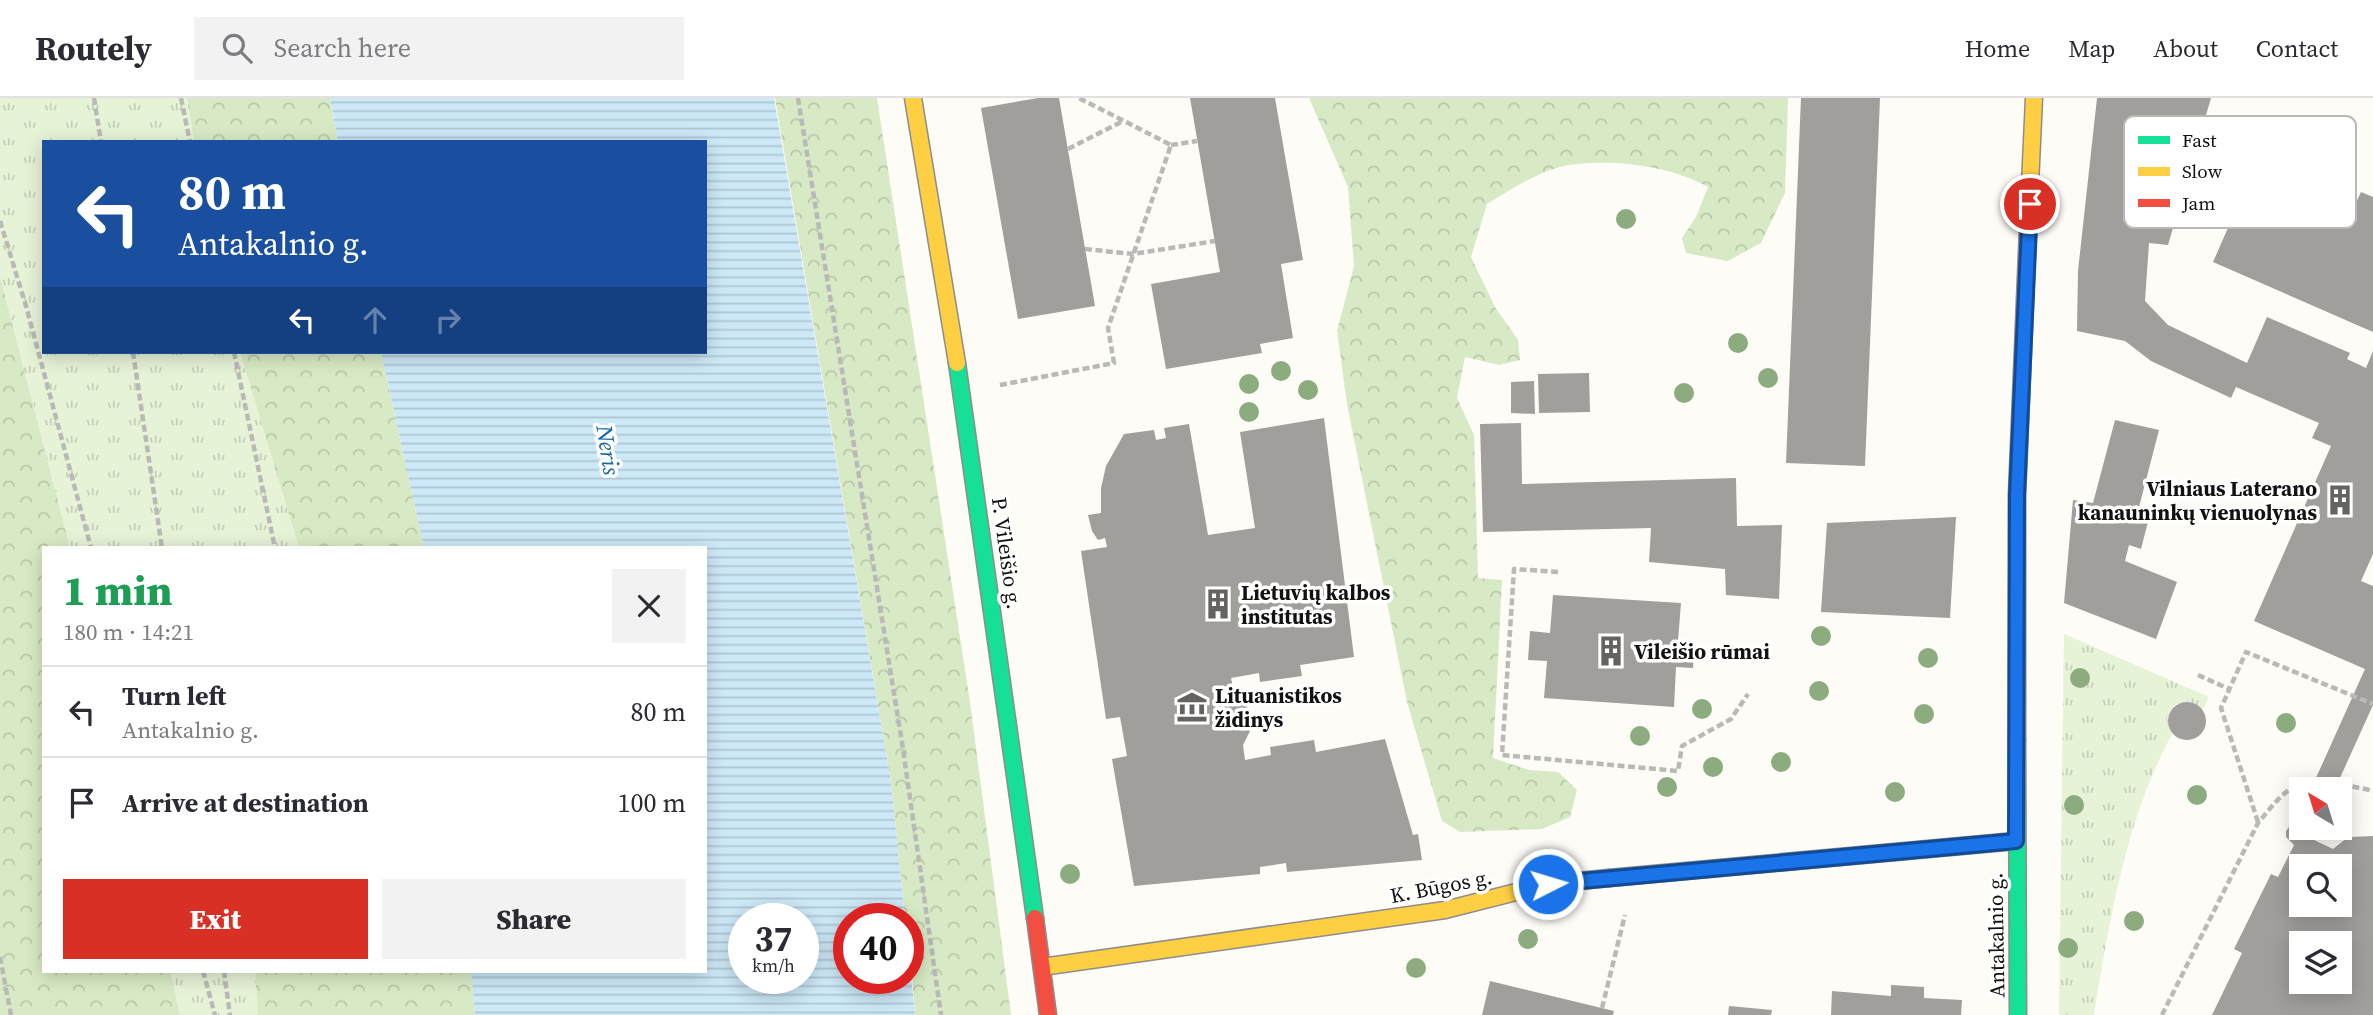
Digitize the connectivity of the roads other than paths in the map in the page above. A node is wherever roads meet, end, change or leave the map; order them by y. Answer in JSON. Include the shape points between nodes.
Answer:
{"nodes":[{"id":1,"x":913,"y":98,"type":"edge"},
{"id":2,"x":2034,"y":98,"type":"edge"},
{"id":3,"x":2016,"y":841,"type":"junction"},
{"id":4,"x":1042,"y":967,"type":"junction"},
{"id":5,"x":1048,"y":1015,"type":"edge"},
{"id":6,"x":2018,"y":1015,"type":"edge"}],
"edges":[{"from":1,"to":4,"type":"street","name":"P. Vileišio g.","via":[[962,392]]},
{"from":2,"to":3,"type":"street","name":"Antakalnio g.","via":[[2017,495]]},
{"from":3,"to":4,"type":"street","name":"K. Būgos g.","via":[[1548,884],[1445,910]]},
{"from":3,"to":6,"type":"street","name":"Antakalnio g."},
{"from":4,"to":5,"type":"street","name":"P. Vileišio g."}]}
